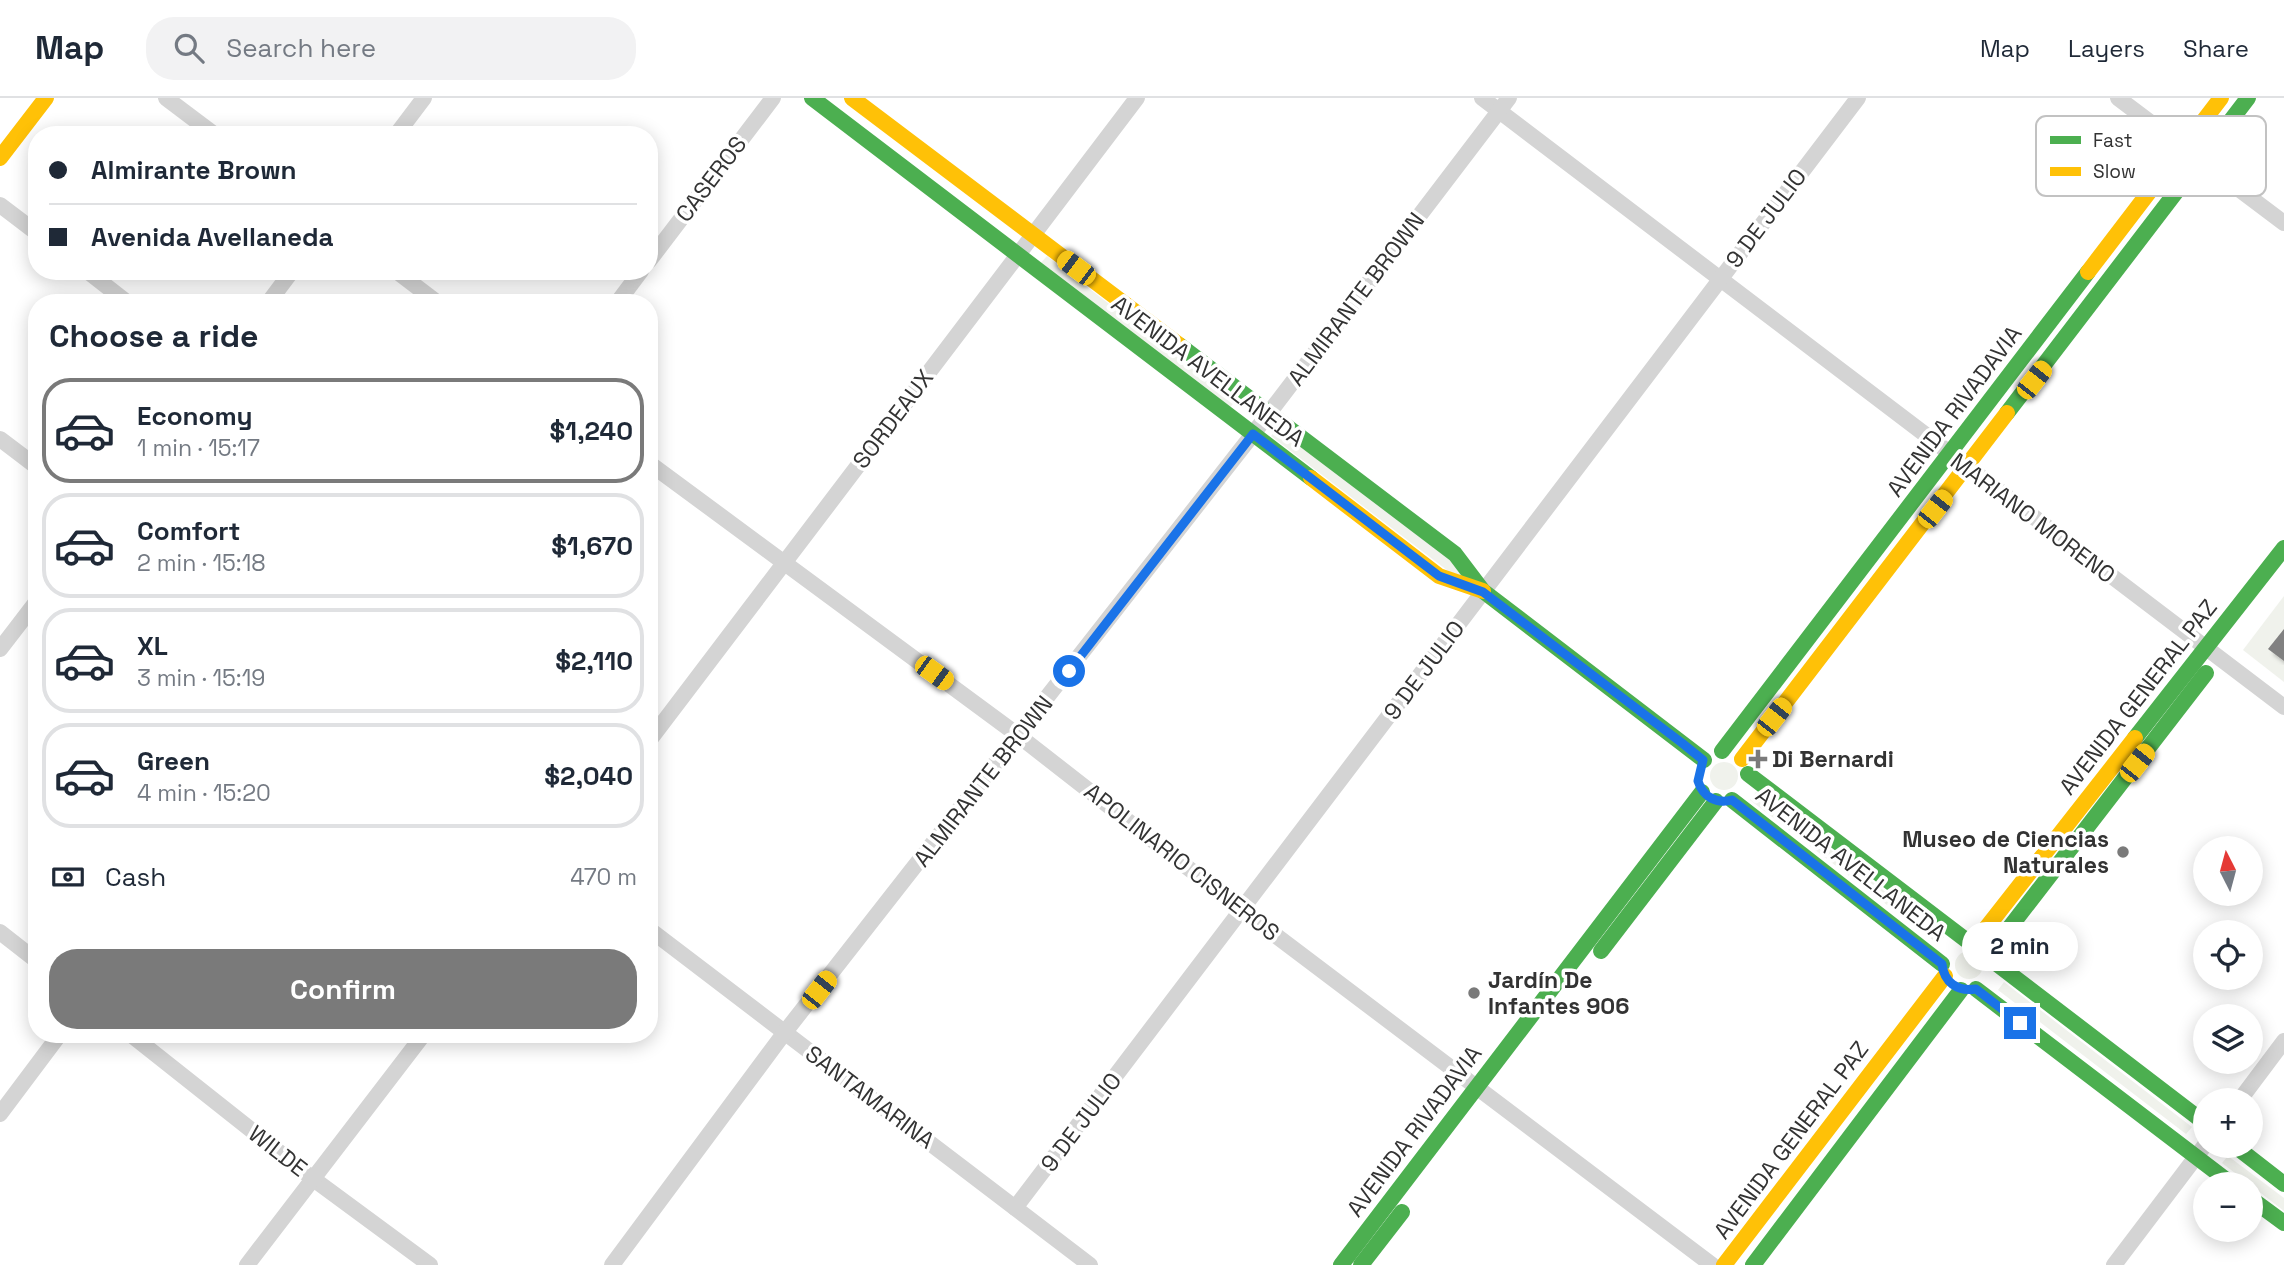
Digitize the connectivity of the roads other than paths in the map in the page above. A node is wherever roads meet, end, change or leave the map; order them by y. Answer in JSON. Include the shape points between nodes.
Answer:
{"nodes":[{"id":1,"x":46,"y":98,"type":"edge"},
{"id":2,"x":166,"y":98,"type":"edge"},
{"id":3,"x":424,"y":98,"type":"edge"},
{"id":4,"x":773,"y":98,"type":"edge"},
{"id":5,"x":812,"y":98,"type":"edge"},
{"id":6,"x":852,"y":98,"type":"edge"},
{"id":7,"x":1137,"y":98,"type":"edge"},
{"id":8,"x":1482,"y":98,"type":"edge"},
{"id":9,"x":1858,"y":98,"type":"edge"},
{"id":10,"x":2118,"y":98,"type":"edge"},
{"id":11,"x":2221,"y":98,"type":"edge"},
{"id":12,"x":2248,"y":98,"type":"edge"},
{"id":13,"x":1504,"y":104,"type":"edge"},
{"id":14,"x":2142,"y":116,"type":"edge"},
{"id":15,"x":2208,"y":116,"type":"edge"},
{"id":16,"x":2234,"y":116,"type":"edge"},
{"id":17,"x":203,"y":126,"type":"edge"},
{"id":18,"x":404,"y":126,"type":"edge"},
{"id":19,"x":0,"y":158,"type":"edge"},
{"id":20,"x":2147,"y":196,"type":"edge"},
{"id":21,"x":2174,"y":196,"type":"edge"},
{"id":22,"x":2248,"y":196,"type":"edge"},
{"id":23,"x":0,"y":205,"type":"edge"},
{"id":24,"x":2284,"y":223,"type":"edge"},
{"id":25,"x":28,"y":226,"type":"edge"},
{"id":26,"x":1033,"y":235,"type":"junction"},
{"id":27,"x":658,"y":249,"type":"edge"},
{"id":28,"x":1018,"y":255,"type":"junction"},
{"id":29,"x":1720,"y":279,"type":"junction"},
{"id":30,"x":99,"y":280,"type":"edge"},
{"id":31,"x":408,"y":280,"type":"edge"},
{"id":32,"x":116,"y":294,"type":"edge"},
{"id":33,"x":426,"y":294,"type":"edge"},
{"id":34,"x":1269,"y":413,"type":"junction"},
{"id":35,"x":1253,"y":434,"type":"junction"},
{"id":36,"x":0,"y":439,"type":"edge"},
{"id":37,"x":1949,"y":454,"type":"junction"},
{"id":38,"x":28,"y":460,"type":"edge"},
{"id":39,"x":1967,"y":467,"type":"junction"},
{"id":40,"x":658,"y":470,"type":"edge"},
{"id":41,"x":2284,"y":548,"type":"edge"},
{"id":42,"x":783,"y":564,"type":"junction"},
{"id":43,"x":2284,"y":572,"type":"edge"},
{"id":44,"x":1483,"y":592,"type":"junction"},
{"id":45,"x":28,"y":613,"type":"edge"},
{"id":46,"x":0,"y":649,"type":"edge"},
{"id":47,"x":2211,"y":653,"type":"junction"},
{"id":48,"x":2284,"y":708,"type":"edge"},
{"id":49,"x":658,"y":729,"type":"edge"},
{"id":50,"x":1019,"y":736,"type":"junction"},
{"id":51,"x":1722,"y":751,"type":"junction"},
{"id":52,"x":1703,"y":760,"type":"junction"},
{"id":53,"x":1745,"y":766,"type":"junction"},
{"id":54,"x":1717,"y":798,"type":"junction"},
{"id":55,"x":1242,"y":910,"type":"junction"},
{"id":56,"x":0,"y":932,"type":"edge"},
{"id":57,"x":658,"y":936,"type":"edge"},
{"id":58,"x":1971,"y":940,"type":"junction"},
{"id":59,"x":28,"y":954,"type":"edge"},
{"id":60,"x":1991,"y":957,"type":"junction"},
{"id":61,"x":1943,"y":970,"type":"junction"},
{"id":62,"x":1968,"y":989,"type":"junction"},
{"id":63,"x":785,"y":1032,"type":"junction"},
{"id":64,"x":2284,"y":1041,"type":"edge"},
{"id":65,"x":53,"y":1043,"type":"edge"},
{"id":66,"x":141,"y":1043,"type":"edge"},
{"id":67,"x":417,"y":1043,"type":"edge"},
{"id":68,"x":1885,"y":1055,"type":"junction"},
{"id":69,"x":1901,"y":1069,"type":"junction"},
{"id":70,"x":2249,"y":1088,"type":"edge"},
{"id":71,"x":1482,"y":1093,"type":"junction"},
{"id":72,"x":0,"y":1114,"type":"edge"},
{"id":73,"x":2193,"y":1114,"type":"edge"},
{"id":74,"x":2193,"y":1145,"type":"edge"},
{"id":75,"x":2196,"y":1158,"type":"edge"},
{"id":76,"x":2208,"y":1158,"type":"edge"},
{"id":77,"x":2250,"y":1158,"type":"edge"},
{"id":78,"x":1803,"y":1161,"type":"junction"},
{"id":79,"x":2221,"y":1172,"type":"edge"},
{"id":80,"x":1821,"y":1176,"type":"junction"},
{"id":81,"x":312,"y":1178,"type":"junction"},
{"id":82,"x":2284,"y":1184,"type":"edge"},
{"id":83,"x":2263,"y":1208,"type":"edge"},
{"id":84,"x":1016,"y":1209,"type":"junction"},
{"id":85,"x":2284,"y":1223,"type":"edge"},
{"id":86,"x":247,"y":1265,"type":"edge"},
{"id":87,"x":430,"y":1265,"type":"edge"},
{"id":88,"x":612,"y":1265,"type":"edge"},
{"id":89,"x":1090,"y":1265,"type":"edge"},
{"id":90,"x":1341,"y":1265,"type":"edge"},
{"id":91,"x":1361,"y":1265,"type":"edge"},
{"id":92,"x":1712,"y":1265,"type":"edge"},
{"id":93,"x":1724,"y":1265,"type":"edge"},
{"id":94,"x":1753,"y":1265,"type":"edge"},
{"id":95,"x":2114,"y":1265,"type":"edge"}],
"edges":[{"from":1,"to":19,"type":"main road"},
{"from":2,"to":17,"type":"street"},
{"from":3,"to":18,"type":"street"},
{"from":4,"to":27,"type":"street","name":"CASEROS"},
{"from":5,"to":28,"type":"main road","name":"AVENIDA AVELLANEDA"},
{"from":6,"to":26,"type":"main road","name":"AVENIDA AVELLANEDA"},
{"from":7,"to":26,"type":"street","name":"SORDEAUX"},
{"from":8,"to":13,"type":"street","name":"MARIANO MORENO"},
{"from":9,"to":29,"type":"street","name":"9 DE JULIO"},
{"from":10,"to":14,"type":"street"},
{"from":11,"to":15,"type":"main road","name":"AVENIDA RIVADAVIA"},
{"from":12,"to":16,"type":"main road","name":"AVENIDA RIVADAVIA"},
{"from":13,"to":29,"type":"street","name":"MARIANO MORENO"},
{"from":13,"to":34,"type":"street","name":"ALMIRANTE BROWN"},
{"from":20,"to":37,"type":"main road","name":"AVENIDA RIVADAVIA"},
{"from":21,"to":39,"type":"main road","name":"AVENIDA RIVADAVIA"},
{"from":22,"to":24,"type":"street"},
{"from":23,"to":25,"type":"street"},
{"from":26,"to":28,"type":"street","name":"SORDEAUX"},
{"from":26,"to":34,"type":"main road","name":"AVENIDA AVELLANEDA"},
{"from":28,"to":35,"type":"main road","name":"AVENIDA AVELLANEDA"},
{"from":28,"to":42,"type":"street","name":"SORDEAUX"},
{"from":29,"to":37,"type":"street","name":"MARIANO MORENO"},
{"from":29,"to":44,"type":"street","name":"9 DE JULIO"},
{"from":30,"to":32,"type":"street"},
{"from":31,"to":33,"type":"street"},
{"from":34,"to":35,"type":"street","name":"ALMIRANTE BROWN"},
{"from":34,"to":44,"type":"main road","name":"AVENIDA AVELLANEDA","via":[[1455,554]]},
{"from":35,"to":44,"type":"main road","name":"AVENIDA AVELLANEDA","via":[[1439,576]]},
{"from":35,"to":50,"type":"street","name":"ALMIRANTE BROWN"},
{"from":36,"to":38,"type":"street"},
{"from":37,"to":39,"type":"street","name":"MARIANO MORENO"},
{"from":37,"to":51,"type":"main road","name":"AVENIDA RIVADAVIA"},
{"from":39,"to":47,"type":"street","name":"MARIANO MORENO"},
{"from":39,"to":53,"type":"main road","name":"AVENIDA RIVADAVIA"},
{"from":40,"to":42,"type":"street","name":"APOLINARIO CISNEROS"},
{"from":41,"to":47,"type":"main road","name":"AVENIDA GENERAL PAZ"},
{"from":42,"to":49,"type":"street","name":"SORDEAUX"},
{"from":42,"to":50,"type":"street","name":"APOLINARIO CISNEROS"},
{"from":43,"to":47,"type":"main road","name":"AVENIDA GENERAL PAZ"},
{"from":44,"to":52,"type":"main road","name":"AVENIDA AVELLANEDA"},
{"from":44,"to":55,"type":"street","name":"9 DE JULIO"},
{"from":45,"to":46,"type":"street"},
{"from":47,"to":48,"type":"street","name":"MARIANO MORENO"},
{"from":47,"to":58,"type":"main road","name":"AVENIDA GENERAL PAZ"},
{"from":47,"to":60,"type":"main road","name":"AVENIDA GENERAL PAZ"},
{"from":50,"to":55,"type":"street","name":"APOLINARIO CISNEROS"},
{"from":50,"to":63,"type":"street","name":"ALMIRANTE BROWN"},
{"from":51,"to":52,"type":"main road"},
{"from":51,"to":53,"type":"main road"},
{"from":52,"to":54,"type":"main road","via":[[1698,775]]},
{"from":53,"to":54,"type":"main road","via":[[1743,793]]},
{"from":53,"to":58,"type":"main road","name":"AVENIDA AVELLANEDA"},
{"from":54,"to":61,"type":"main road","name":"AVENIDA AVELLANEDA"},
{"from":54,"to":71,"type":"main road","name":"AVENIDA RIVADAVIA"},
{"from":55,"to":71,"type":"street","name":"APOLINARIO CISNEROS"},
{"from":55,"to":84,"type":"street","name":"9 DE JULIO"},
{"from":56,"to":59,"type":"street"},
{"from":57,"to":63,"type":"street","name":"SANTAMARINA"},
{"from":58,"to":60,"type":"main road"},
{"from":58,"to":61,"type":"main road","via":[[1949,947]]},
{"from":60,"to":62,"type":"main road","via":[[1989,978]]},
{"from":60,"to":73,"type":"main road"},
{"from":61,"to":62,"type":"main road"},
{"from":61,"to":68,"type":"main road","name":"AVENIDA GENERAL PAZ"},
{"from":62,"to":69,"type":"main road","name":"AVENIDA GENERAL PAZ"},
{"from":62,"to":74,"type":"main road"},
{"from":63,"to":84,"type":"street","name":"SANTAMARINA"},
{"from":63,"to":88,"type":"street","name":"ALMIRANTE BROWN"},
{"from":64,"to":70,"type":"street"},
{"from":65,"to":72,"type":"street"},
{"from":66,"to":81,"type":"street","name":"WILDE"},
{"from":67,"to":81,"type":"street"},
{"from":68,"to":69,"type":"main road"},
{"from":68,"to":78,"type":"main road","name":"AVENIDA GENERAL PAZ"},
{"from":69,"to":80,"type":"main road","name":"AVENIDA GENERAL PAZ"},
{"from":71,"to":90,"type":"main road","name":"AVENIDA RIVADAVIA"},
{"from":71,"to":91,"type":"main road","name":"AVENIDA RIVADAVIA"},
{"from":71,"to":92,"type":"street","name":"APOLINARIO CISNEROS"},
{"from":75,"to":95,"type":"street"},
{"from":76,"to":79,"type":"main road"},
{"from":77,"to":82,"type":"main road"},
{"from":78,"to":80,"type":"main road"},
{"from":78,"to":93,"type":"main road","name":"AVENIDA GENERAL PAZ"},
{"from":80,"to":94,"type":"main road","name":"AVENIDA GENERAL PAZ"},
{"from":81,"to":86,"type":"street"},
{"from":81,"to":87,"type":"street","name":"WILDE"},
{"from":83,"to":85,"type":"main road"},
{"from":84,"to":89,"type":"street","name":"SANTAMARINA"}]}
